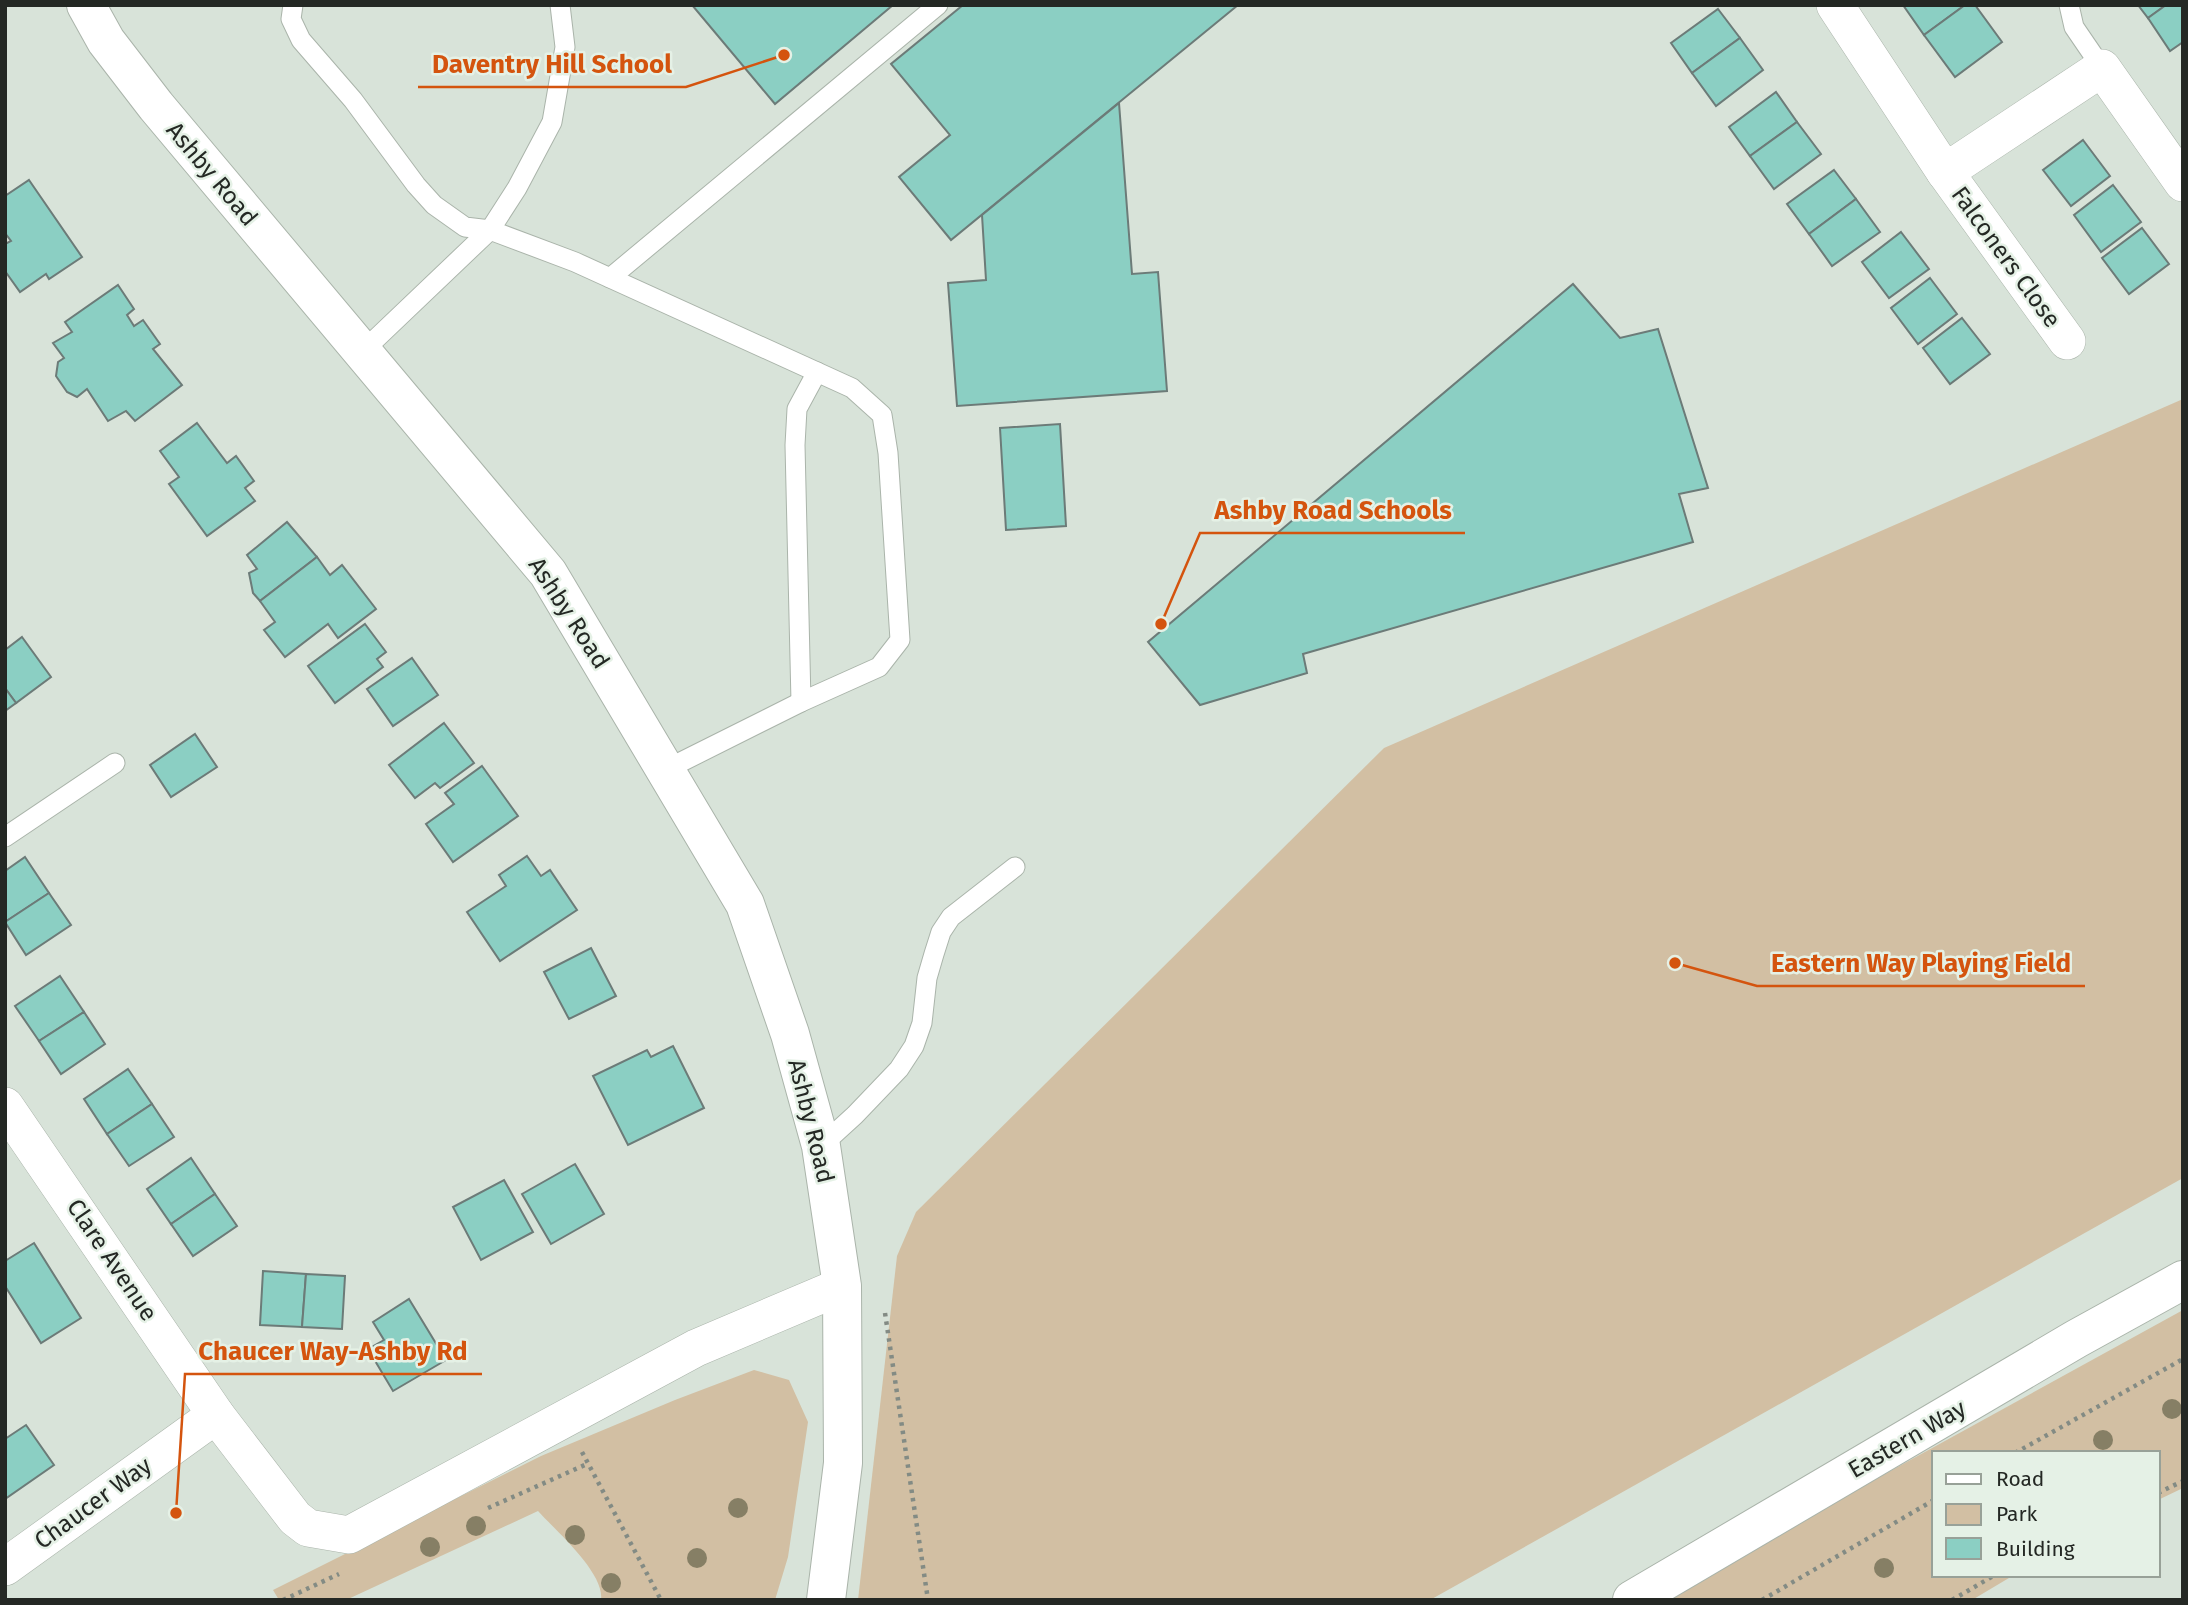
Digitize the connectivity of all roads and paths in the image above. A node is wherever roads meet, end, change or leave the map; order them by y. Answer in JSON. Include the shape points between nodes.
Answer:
{"nodes":[{"id":1,"x":86,"y":5,"type":"edge"},
{"id":2,"x":293,"y":5,"type":"edge"},
{"id":3,"x":560,"y":5,"type":"edge"},
{"id":4,"x":938,"y":5,"type":"edge"},
{"id":5,"x":1835,"y":5,"type":"edge"},
{"id":6,"x":2069,"y":5,"type":"edge"},
{"id":7,"x":2102,"y":68,"type":"junction"},
{"id":8,"x":1945,"y":172,"type":"junction"},
{"id":9,"x":2183,"y":183,"type":"edge"},
{"id":10,"x":489,"y":230,"type":"junction"},
{"id":11,"x":610,"y":278,"type":"junction"},
{"id":12,"x":2067,"y":341,"type":"dead end"},
{"id":13,"x":362,"y":352,"type":"junction"},
{"id":14,"x":817,"y":372,"type":"junction"},
{"id":15,"x":801,"y":702,"type":"junction"},
{"id":16,"x":115,"y":763,"type":"dead end"},
{"id":17,"x":666,"y":770,"type":"junction"},
{"id":18,"x":5,"y":837,"type":"edge"},
{"id":19,"x":1015,"y":867,"type":"dead end"},
{"id":20,"x":5,"y":1106,"type":"edge"},
{"id":21,"x":821,"y":1146,"type":"junction"},
{"id":22,"x":2183,"y":1280,"type":"edge"},
{"id":23,"x":842,"y":1286,"type":"junction"},
{"id":24,"x":884,"y":1303,"type":"dead end"},
{"id":25,"x":2183,"y":1359,"type":"edge"},
{"id":26,"x":216,"y":1415,"type":"junction"},
{"id":27,"x":568,"y":1416,"type":"junction"},
{"id":28,"x":2019,"y":1451,"type":"edge"},
{"id":29,"x":2183,"y":1480,"type":"edge"},
{"id":30,"x":2160,"y":1492,"type":"edge"},
{"id":31,"x":1932,"y":1501,"type":"edge"},
{"id":32,"x":5,"y":1567,"type":"edge"},
{"id":33,"x":1992,"y":1577,"type":"edge"},
{"id":34,"x":661,"y":1600,"type":"edge"},
{"id":35,"x":825,"y":1600,"type":"edge"},
{"id":36,"x":928,"y":1600,"type":"edge"},
{"id":37,"x":1632,"y":1600,"type":"edge"},
{"id":38,"x":1762,"y":1600,"type":"edge"},
{"id":39,"x":1952,"y":1600,"type":"edge"}],
"edges":[{"from":1,"to":13,"type":"street","name":"Ashby Road","via":[[106,41],[156,106]]},
{"from":2,"to":10,"type":"lane","via":[[291,19],[301,40],[416,185],[465,227]]},
{"from":3,"to":10,"type":"lane","via":[[565,47],[552,122]]},
{"from":4,"to":11,"type":"lane"},
{"from":5,"to":8,"type":"street","name":"Falconers Close"},
{"from":6,"to":7,"type":"lane","via":[[2074,27]]},
{"from":7,"to":8,"type":"street","name":"Falconers Close"},
{"from":7,"to":9,"type":"street"},
{"from":8,"to":12,"type":"street","name":"Falconers Close"},
{"from":10,"to":11,"type":"lane"},
{"from":10,"to":13,"type":"lane"},
{"from":11,"to":14,"type":"lane"},
{"from":13,"to":17,"type":"street","name":"Ashby Road","via":[[548,573]]},
{"from":14,"to":15,"type":"lane","via":[[797,409],[796,421]]},
{"from":14,"to":15,"type":"lane","via":[[852,388],[882,415],[900,640],[879,667]]},
{"from":15,"to":17,"type":"lane"},
{"from":16,"to":18,"type":"lane"},
{"from":17,"to":21,"type":"street","name":"Ashby Road","via":[[746,904],[790,1034]]},
{"from":19,"to":21,"type":"lane","via":[[951,917],[941,932],[927,978],[922,1023],[914,1046],[899,1069]]},
{"from":20,"to":26,"type":"street","name":"Clare Avenue"},
{"from":21,"to":23,"type":"street","name":"Ashby Road"},
{"from":22,"to":37,"type":"street","name":"Eastern Way"},
{"from":23,"to":27,"type":"street","via":[[696,1348]]},
{"from":23,"to":35,"type":"street","name":"Ashby Road","via":[[843,1462]]},
{"from":24,"to":36,"type":"path"},
{"from":25,"to":28,"type":"path"},
{"from":26,"to":27,"type":"street","via":[[295,1518],[308,1528],[349,1535]]},
{"from":26,"to":32,"type":"street","name":"Chaucer Way"},
{"from":27,"to":34,"type":"path","via":[[587,1464]]},
{"from":29,"to":30,"type":"path"},
{"from":31,"to":38,"type":"path"},
{"from":33,"to":39,"type":"path"}]}
